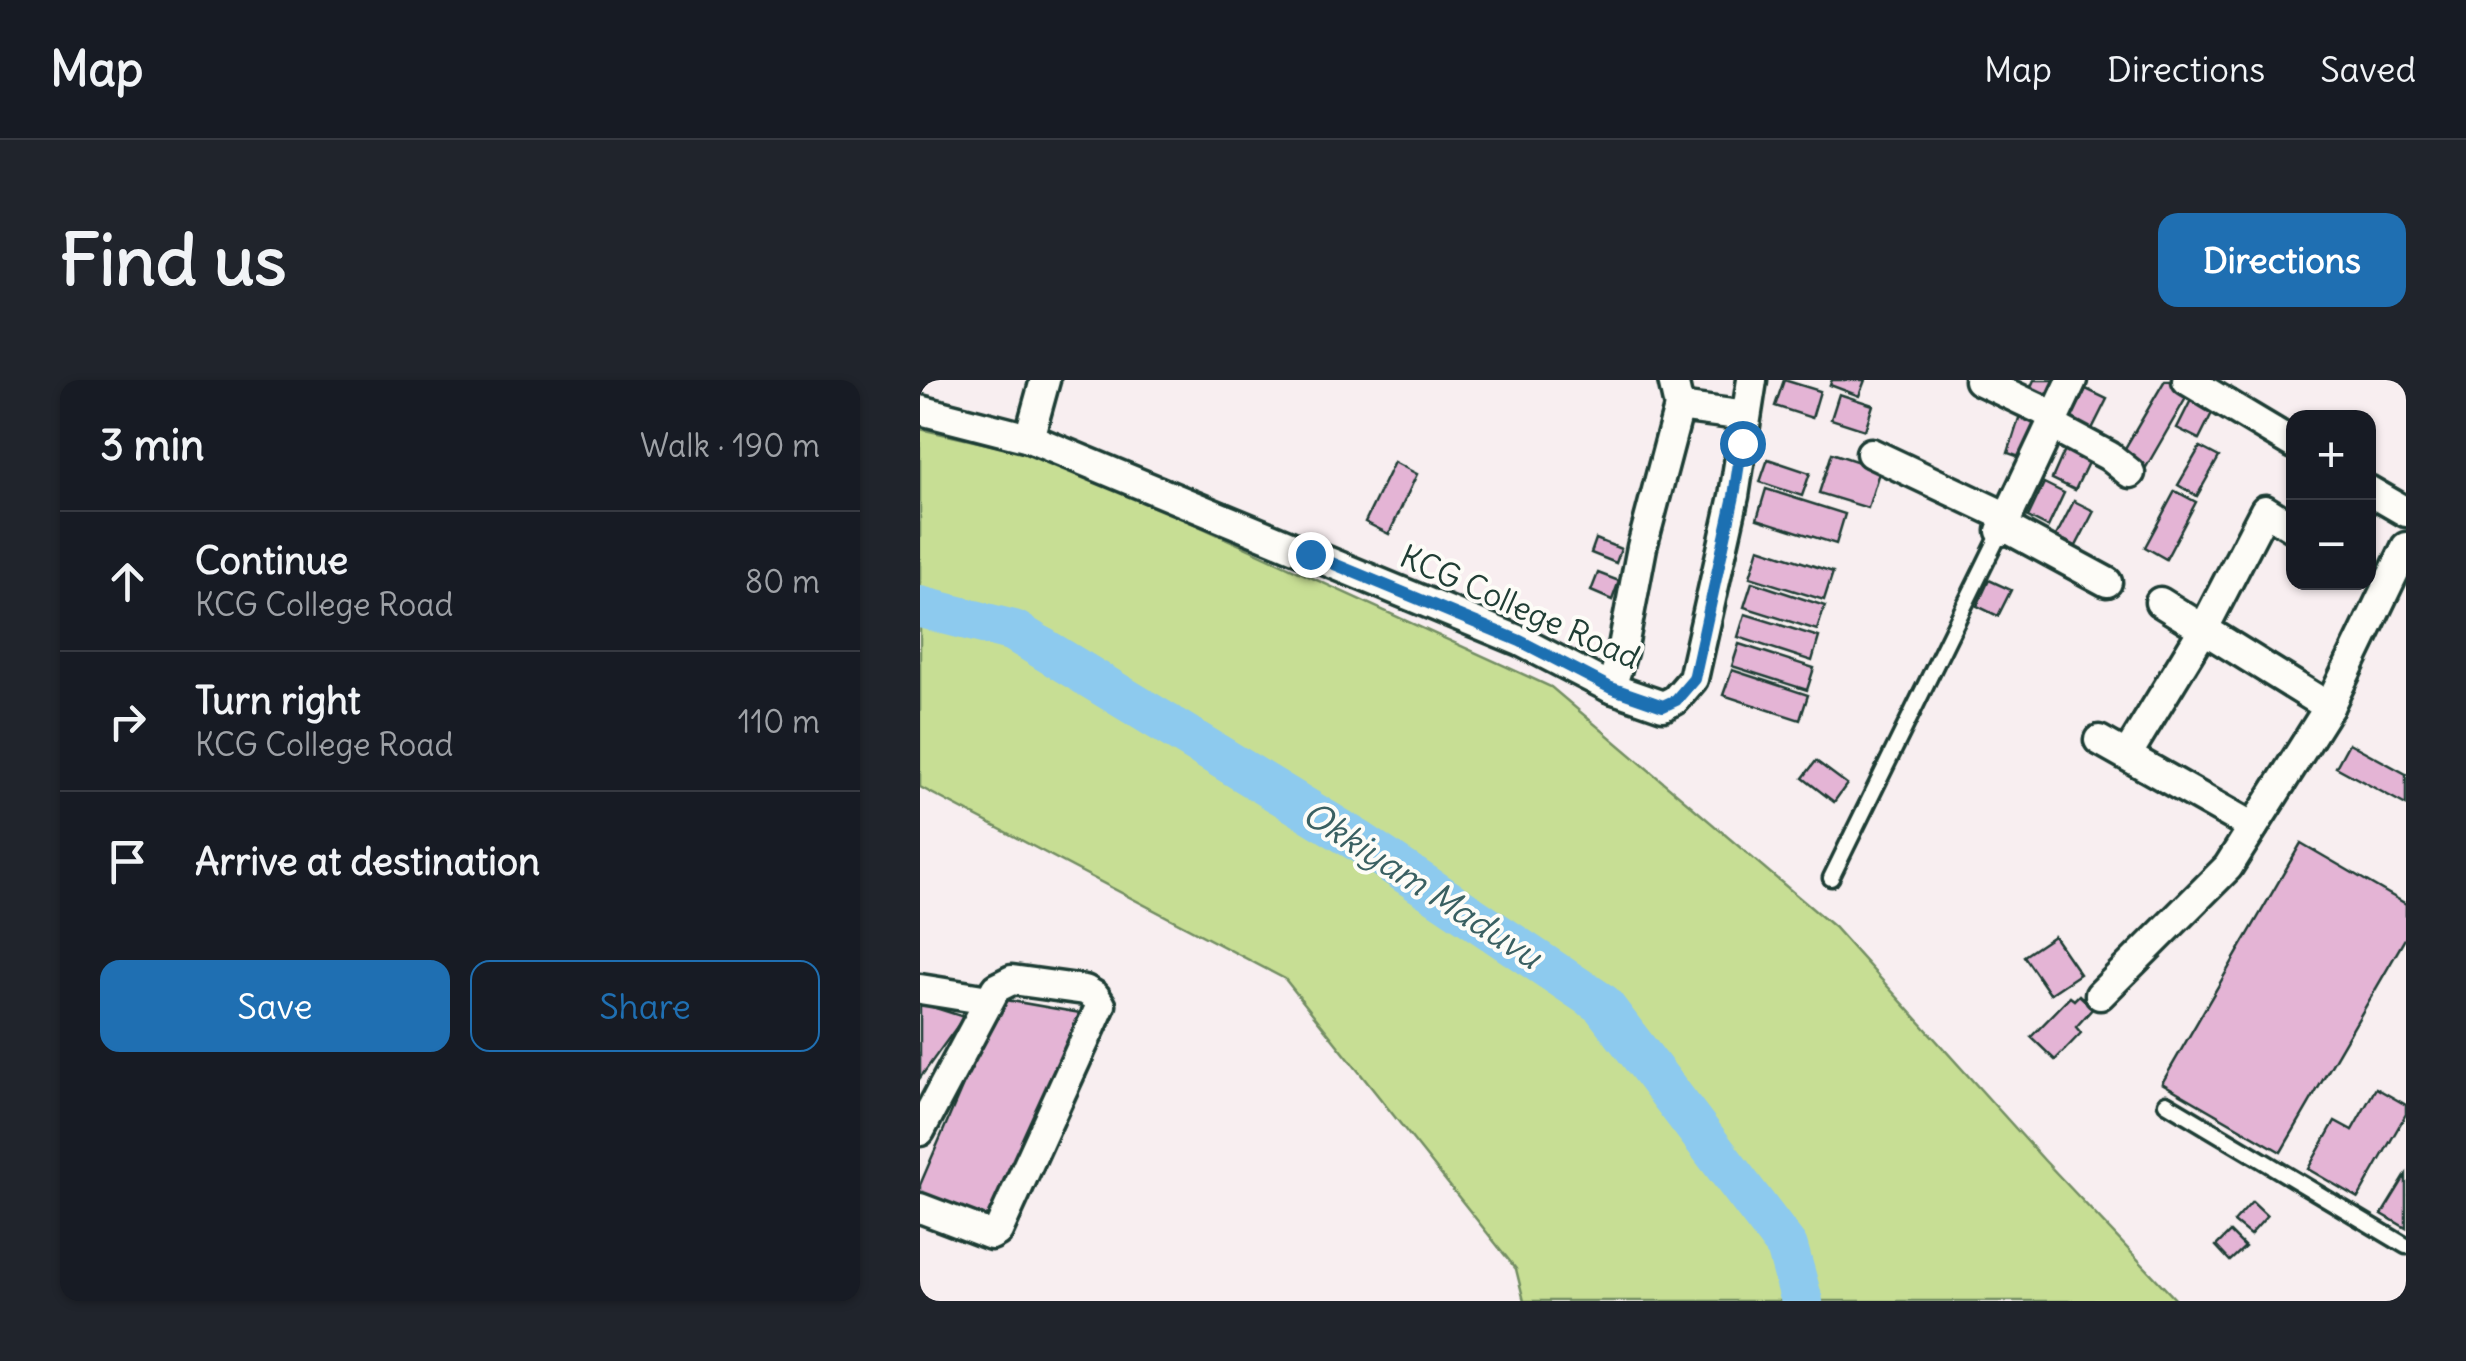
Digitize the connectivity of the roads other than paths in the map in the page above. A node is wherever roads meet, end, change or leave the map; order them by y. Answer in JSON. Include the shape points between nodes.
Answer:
{"nodes":[{"id":1,"x":1045,"y":380,"type":"edge"},
{"id":2,"x":1752,"y":380,"type":"edge"},
{"id":3,"x":1979,"y":380,"type":"edge"},
{"id":4,"x":2072,"y":380,"type":"edge"},
{"id":5,"x":2187,"y":380,"type":"edge"},
{"id":6,"x":1676,"y":393,"type":"edge"},
{"id":7,"x":920,"y":410,"type":"edge"},
{"id":8,"x":1746,"y":416,"type":"junction"},
{"id":9,"x":2053,"y":420,"type":"junction"},
{"id":10,"x":1030,"y":438,"type":"junction"},
{"id":11,"x":2286,"y":439,"type":"edge"},
{"id":12,"x":1871,"y":453,"type":"dead end"},
{"id":13,"x":2130,"y":472,"type":"dead end"},
{"id":14,"x":2376,"y":495,"type":"edge"},
{"id":15,"x":2406,"y":512,"type":"edge"},
{"id":16,"x":2286,"y":523,"type":"edge"},
{"id":17,"x":2004,"y":525,"type":"junction"},
{"id":18,"x":2406,"y":547,"type":"edge"},
{"id":19,"x":2378,"y":580,"type":"edge"},
{"id":20,"x":2107,"y":582,"type":"dead end"},
{"id":21,"x":2160,"y":602,"type":"dead end"},
{"id":22,"x":2203,"y":630,"type":"junction"},
{"id":23,"x":1611,"y":688,"type":"junction"},
{"id":24,"x":2329,"y":706,"type":"junction"},
{"id":25,"x":2099,"y":740,"type":"dead end"},
{"id":26,"x":2126,"y":755,"type":"junction"},
{"id":27,"x":2254,"y":826,"type":"junction"},
{"id":28,"x":1831,"y":878,"type":"dead end"},
{"id":29,"x":920,"y":989,"type":"edge"},
{"id":30,"x":2100,"y":995,"type":"dead end"},
{"id":31,"x":989,"y":1000,"type":"junction"},
{"id":32,"x":2166,"y":1103,"type":"dead end"},
{"id":33,"x":922,"y":1126,"type":"edge"},
{"id":34,"x":920,"y":1208,"type":"edge"},
{"id":35,"x":2406,"y":1246,"type":"edge"}],
"edges":[{"from":1,"to":10,"type":"street"},
{"from":2,"to":8,"type":"street","name":"KCG College Road"},
{"from":3,"to":9,"type":"street"},
{"from":4,"to":9,"type":"street"},
{"from":5,"to":11,"type":"street"},
{"from":6,"to":8,"type":"street"},
{"from":6,"to":23,"type":"street"},
{"from":7,"to":10,"type":"street","name":"KCG College Road"},
{"from":8,"to":23,"type":"street","name":"KCG College Road","via":[[1694,679],[1663,706]]},
{"from":9,"to":13,"type":"street"},
{"from":9,"to":17,"type":"street"},
{"from":10,"to":23,"type":"street","name":"KCG College Road","via":[[1520,641]]},
{"from":12,"to":17,"type":"street"},
{"from":14,"to":15,"type":"street"},
{"from":16,"to":22,"type":"street","via":[[2264,510]]},
{"from":17,"to":20,"type":"street"},
{"from":17,"to":28,"type":"lane"},
{"from":18,"to":19,"type":"street"},
{"from":19,"to":24,"type":"street"},
{"from":21,"to":22,"type":"street"},
{"from":22,"to":24,"type":"street"},
{"from":22,"to":26,"type":"street"},
{"from":24,"to":27,"type":"street"},
{"from":25,"to":26,"type":"street"},
{"from":26,"to":27,"type":"street"},
{"from":27,"to":30,"type":"street","via":[[2228,867]]},
{"from":29,"to":31,"type":"street"},
{"from":31,"to":33,"type":"street"},
{"from":31,"to":34,"type":"street","via":[[1012,980],[1085,990],[1101,1005],[998,1231],[990,1234]]},
{"from":32,"to":35,"type":"lane"}]}
